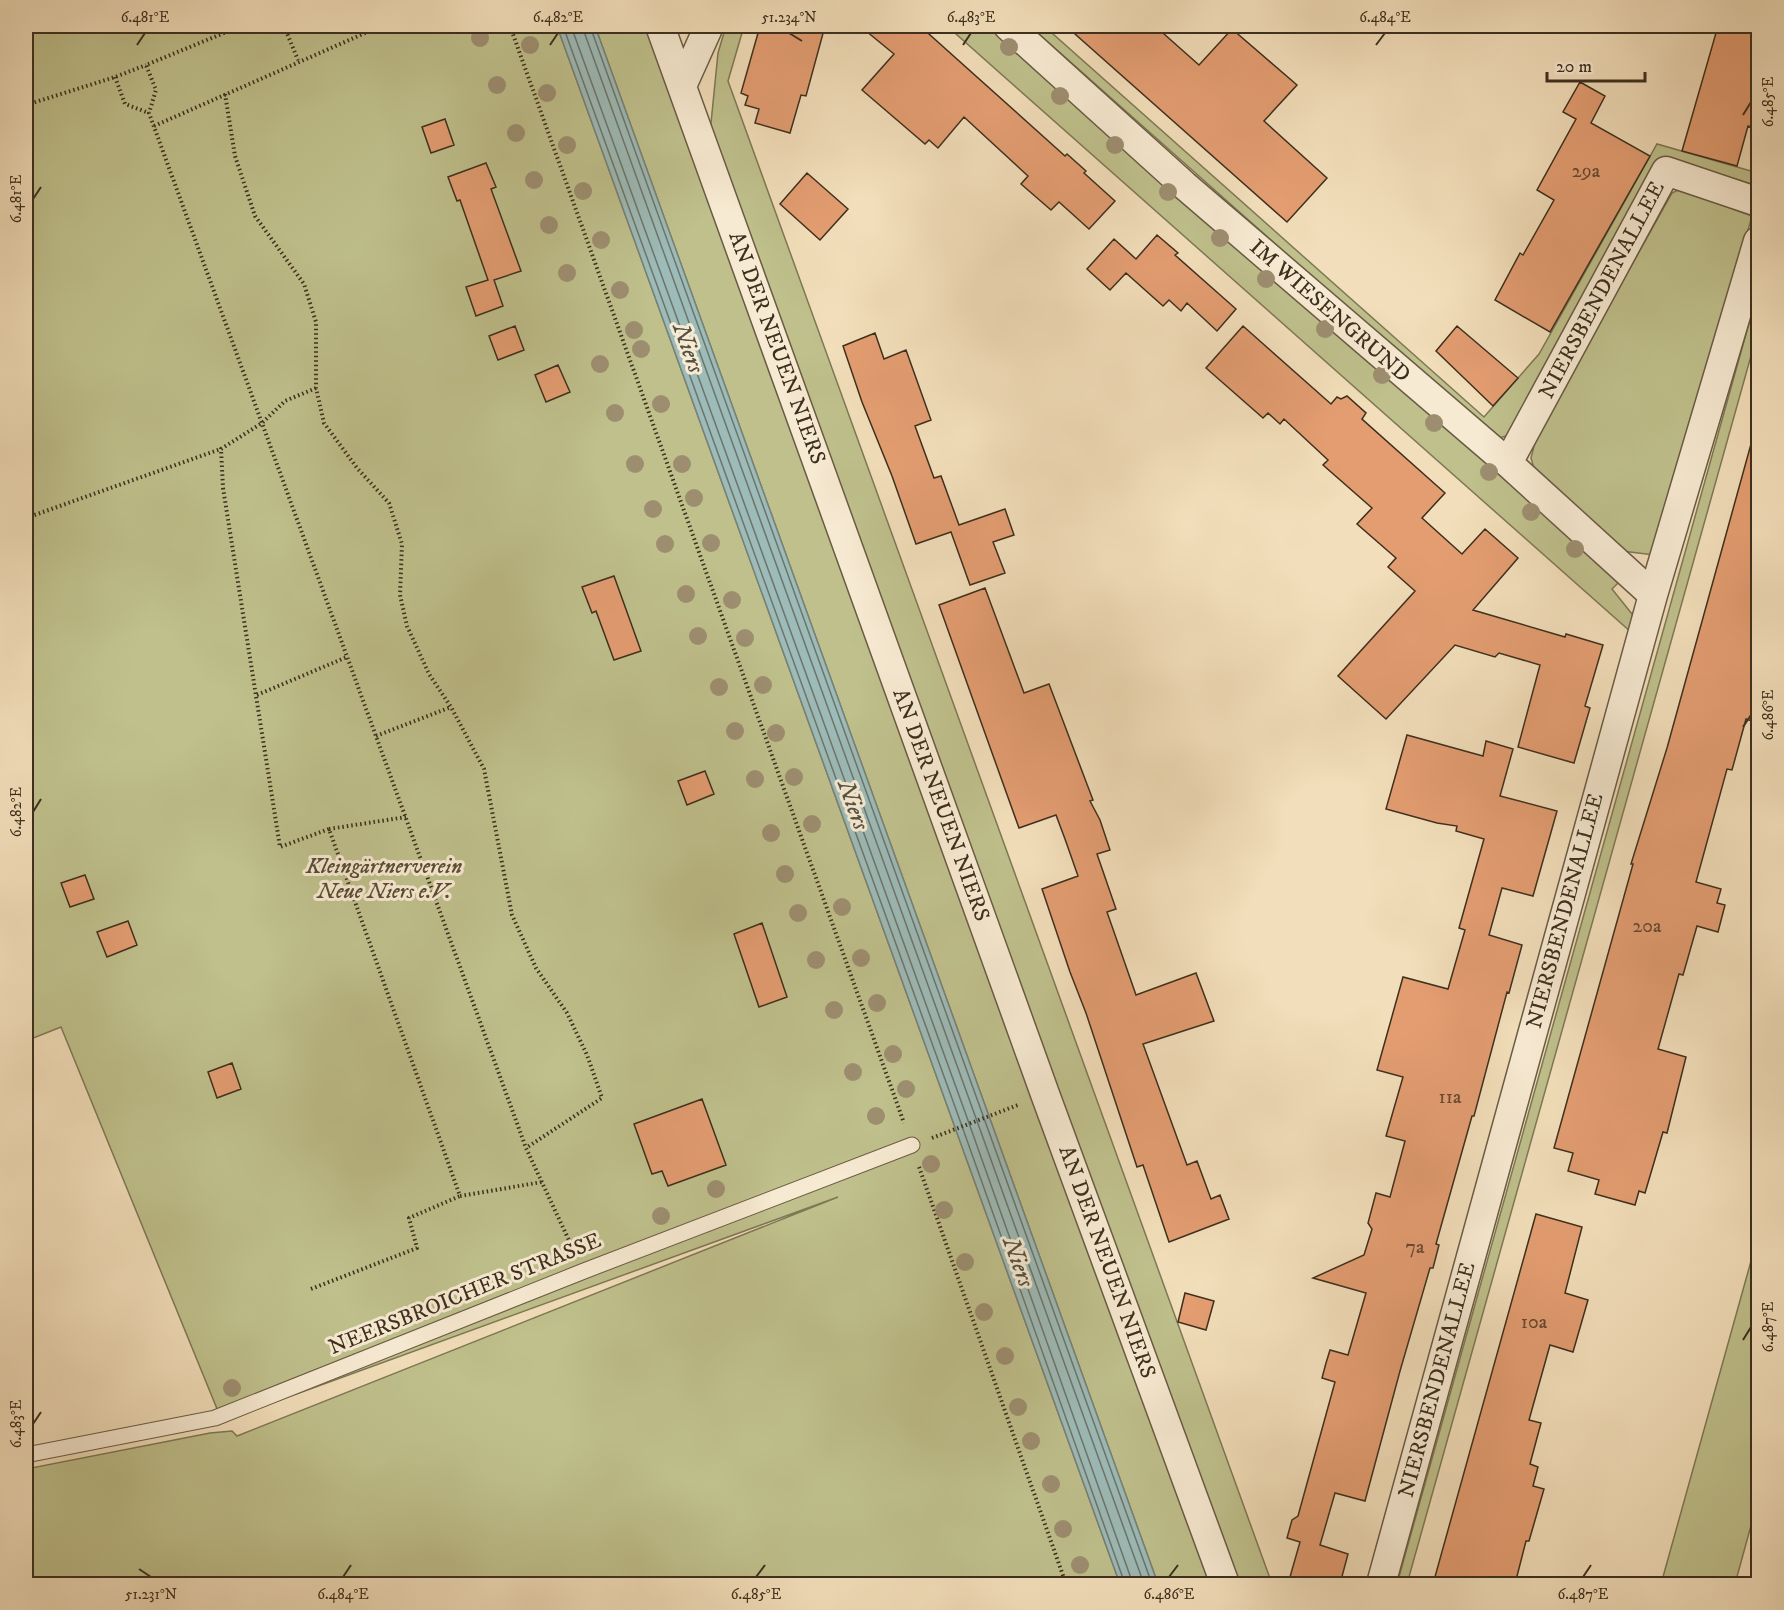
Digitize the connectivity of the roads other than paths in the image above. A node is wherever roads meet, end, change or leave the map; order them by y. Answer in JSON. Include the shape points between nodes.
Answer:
{"nodes":[{"id":1,"x":660,"y":26,"type":"edge"},
{"id":2,"x":708,"y":26,"type":"edge"},
{"id":3,"x":1008,"y":26,"type":"edge"},
{"id":4,"x":682,"y":86,"type":"junction"},
{"id":5,"x":1758,"y":202,"type":"edge"},
{"id":6,"x":1758,"y":241,"type":"edge"},
{"id":7,"x":1508,"y":463,"type":"junction"},
{"id":8,"x":1653,"y":595,"type":"junction"},
{"id":9,"x":912,"y":1146,"type":"road end"},
{"id":10,"x":26,"y":1455,"type":"edge"},
{"id":11,"x":1225,"y":1584,"type":"edge"},
{"id":12,"x":1381,"y":1584,"type":"edge"}],
"edges":[{"from":1,"to":4,"type":"street","name":"AN DER NEUEN NIERS"},
{"from":2,"to":4,"type":"street"},
{"from":3,"to":7,"type":"street","name":"IM WIESENGRUND","via":[[1184,185]]},
{"from":4,"to":11,"type":"street","name":"AN DER NEUEN NIERS"},
{"from":5,"to":7,"type":"street","name":"NIERSBENDENALLEE","via":[[1666,171]]},
{"from":6,"to":8,"type":"street","name":"NIERSBENDENALLEE"},
{"from":7,"to":8,"type":"street","name":"IM WIESENGRUND"},
{"from":8,"to":12,"type":"street","name":"NIERSBENDENALLEE"},
{"from":9,"to":10,"type":"lane","name":"NEERSBROICHER STRASSE","via":[[215,1418]]}]}
